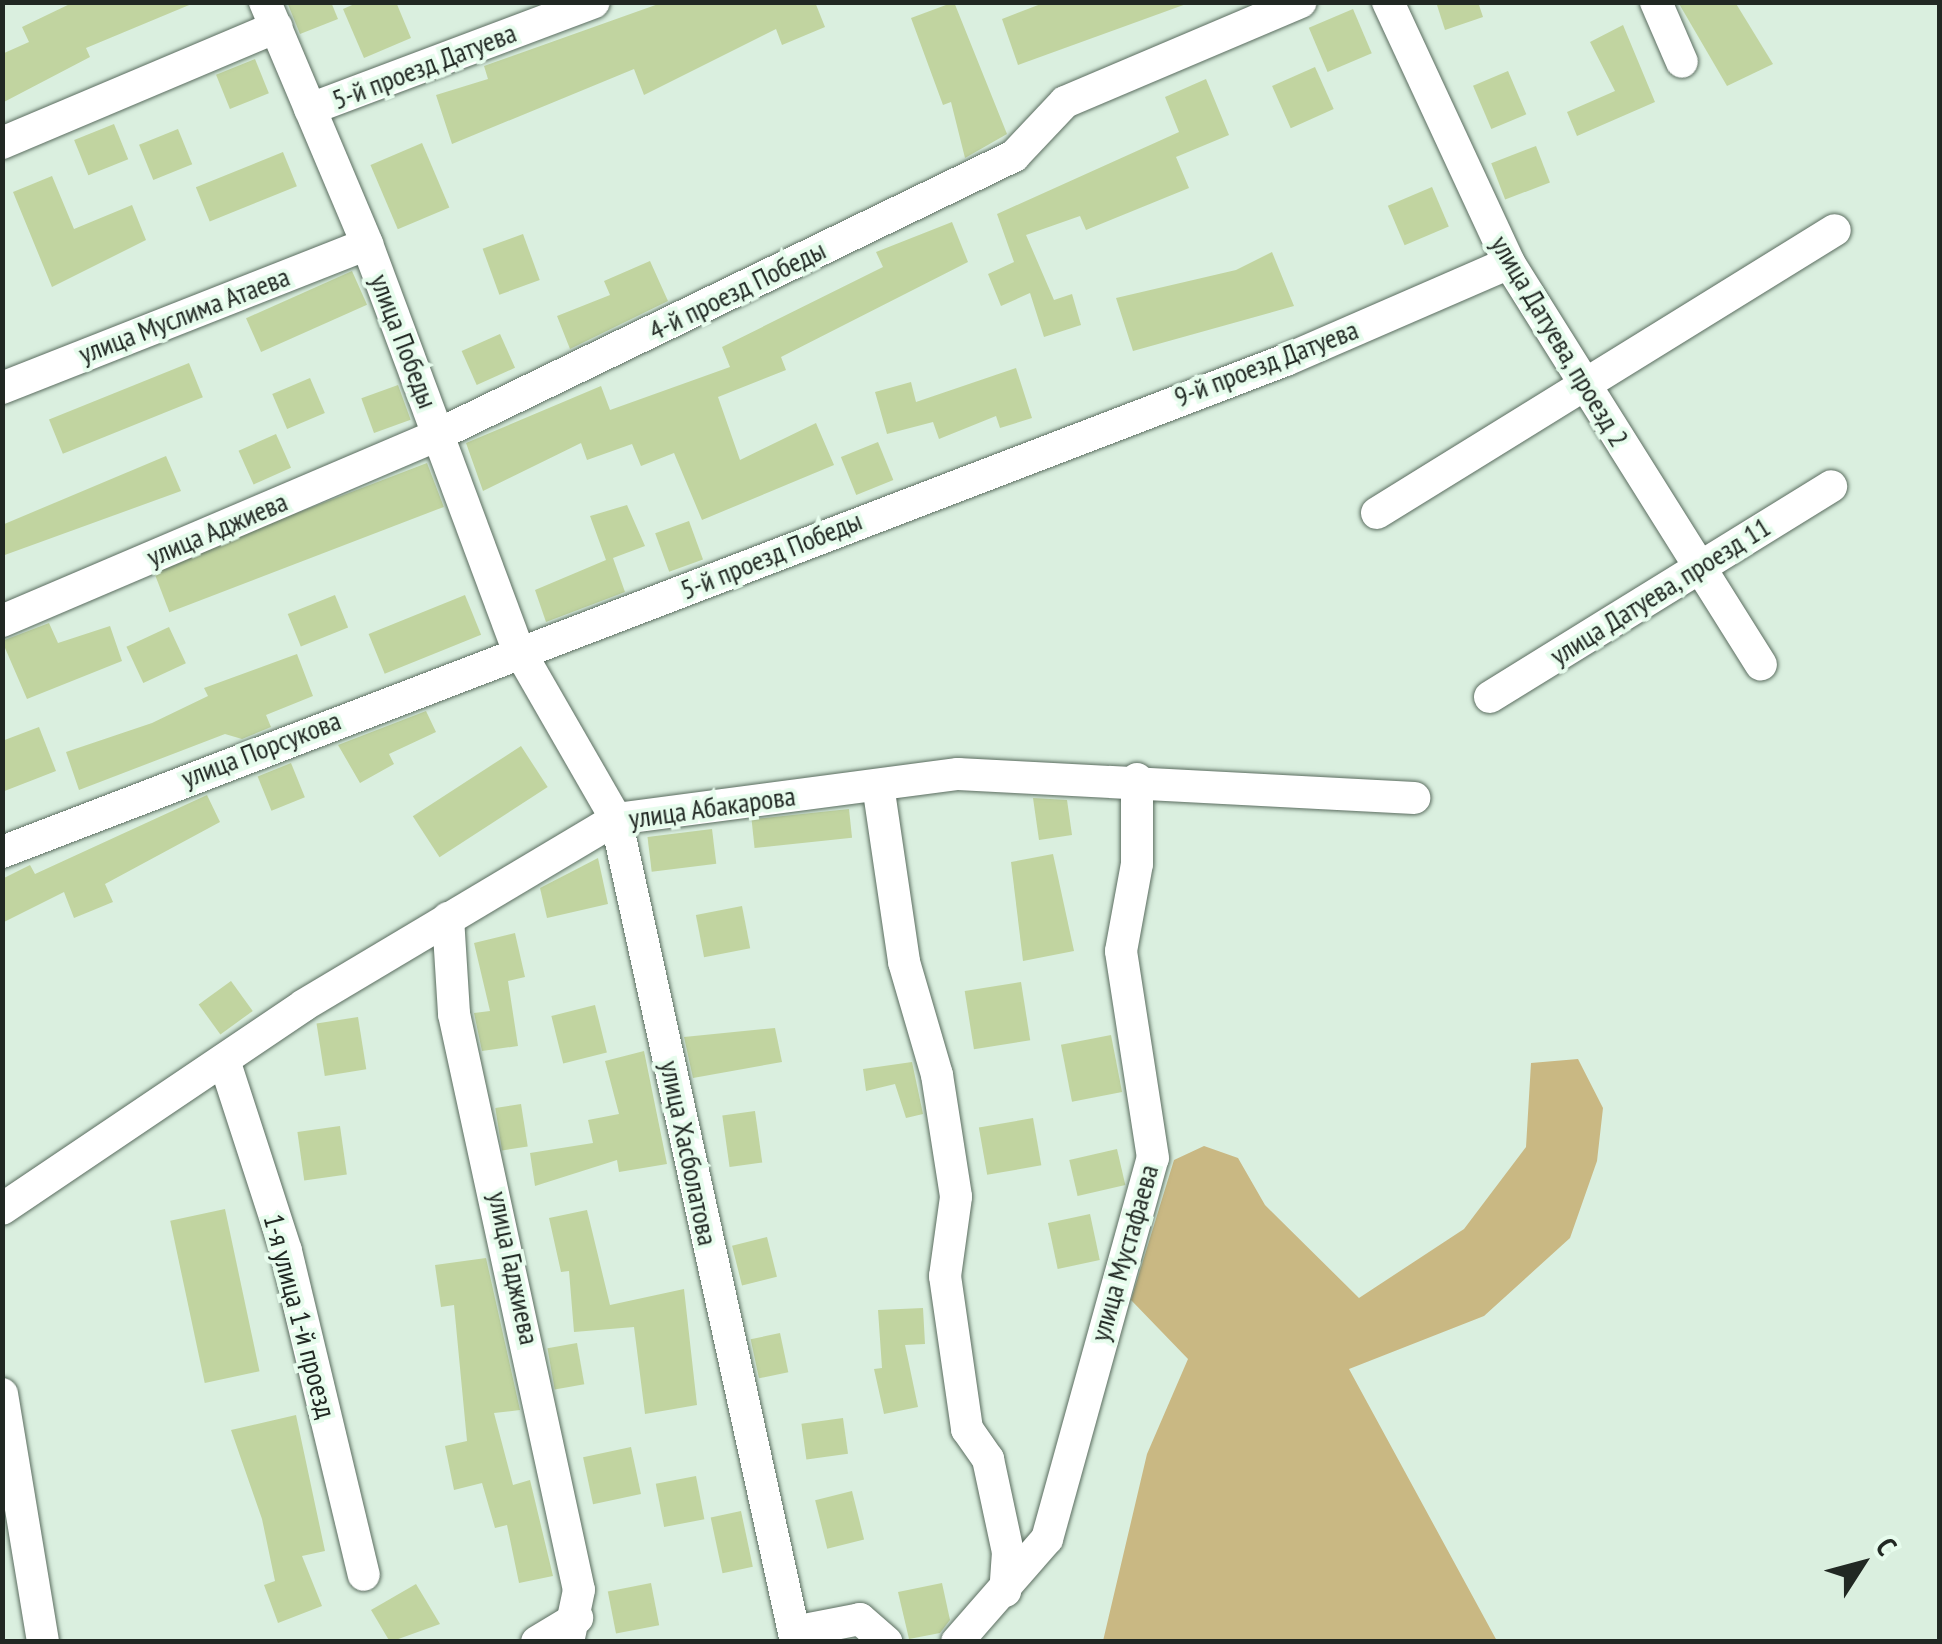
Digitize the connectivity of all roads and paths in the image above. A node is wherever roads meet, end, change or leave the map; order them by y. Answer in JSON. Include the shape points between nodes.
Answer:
{"nodes":[{"id":1,"x":594,"y":2,"type":"edge"},
{"id":2,"x":1301,"y":2,"type":"edge"},
{"id":3,"x":1388,"y":2,"type":"edge"},
{"id":4,"x":1656,"y":2,"type":"edge"},
{"id":5,"x":270,"y":15,"type":"edge"},
{"id":6,"x":1682,"y":62,"type":"dead end"},
{"id":7,"x":310,"y":109,"type":"junction"},
{"id":8,"x":2,"y":143,"type":"edge"},
{"id":9,"x":1835,"y":230,"type":"dead end"},
{"id":10,"x":367,"y":244,"type":"junction"},
{"id":11,"x":1509,"y":263,"type":"junction"},
{"id":12,"x":1586,"y":386,"type":"junction"},
{"id":13,"x":2,"y":388,"type":"edge"},
{"id":14,"x":435,"y":436,"type":"junction"},
{"id":15,"x":1020,"y":455,"type":"joint"},
{"id":16,"x":1830,"y":486,"type":"dead end"},
{"id":17,"x":1376,"y":513,"type":"dead end"},
{"id":18,"x":1700,"y":567,"type":"junction"},
{"id":19,"x":2,"y":621,"type":"edge"},
{"id":20,"x":1761,"y":664,"type":"dead end"},
{"id":21,"x":529,"y":669,"type":"junction"},
{"id":22,"x":1490,"y":697,"type":"dead end"},
{"id":23,"x":1137,"y":778,"type":"junction"},
{"id":24,"x":878,"y":785,"type":"junction"},
{"id":25,"x":1414,"y":798,"type":"dead end"},
{"id":26,"x":616,"y":819,"type":"junction"},
{"id":27,"x":2,"y":852,"type":"edge"},
{"id":28,"x":448,"y":918,"type":"junction"},
{"id":29,"x":224,"y":1060,"type":"junction"},
{"id":30,"x":2,"y":1209,"type":"edge"},
{"id":31,"x":2,"y":1394,"type":"edge"},
{"id":32,"x":364,"y":1575,"type":"dead end"},
{"id":33,"x":1005,"y":1591,"type":"junction"},
{"id":34,"x":572,"y":1630,"type":"edge"},
{"id":35,"x":795,"y":1637,"type":"edge"},
{"id":36,"x":43,"y":1642,"type":"edge"},
{"id":37,"x":537,"y":1642,"type":"edge"},
{"id":38,"x":886,"y":1642,"type":"edge"},
{"id":39,"x":957,"y":1642,"type":"edge"}],
"edges":[{"from":1,"to":7,"type":"street","name":"5-й проезд Датуева"},
{"from":2,"to":14,"type":"street","name":"4-й проезд Победы","via":[[1065,102],[1040,137]]},
{"from":3,"to":11,"type":"street","name":"улица Датуева, проезд 2"},
{"from":4,"to":6,"type":"street"},
{"from":5,"to":7,"type":"street","name":"улица Победы"},
{"from":5,"to":8,"type":"street"},
{"from":7,"to":10,"type":"street","name":"улица Победы"},
{"from":9,"to":12,"type":"street"},
{"from":10,"to":13,"type":"street","name":"улица Муслима Атаева"},
{"from":10,"to":14,"type":"street","name":"улица Победы"},
{"from":11,"to":12,"type":"street","name":"улица Датуева, проезд 2"},
{"from":11,"to":15,"type":"street","name":"9-й проезд Датуева","via":[[1286,360]]},
{"from":12,"to":17,"type":"street"},
{"from":12,"to":18,"type":"street","name":"улица Датуева, проезд 2"},
{"from":14,"to":19,"type":"street","name":"улица Аджиева"},
{"from":14,"to":21,"type":"street","name":"улица Победы"},
{"from":15,"to":21,"type":"street","name":"5-й проезд Победы"},
{"from":16,"to":18,"type":"street","name":"улица Датуева, проезд 11"},
{"from":18,"to":20,"type":"street","name":"улица Датуева, проезд 2"},
{"from":18,"to":22,"type":"street","name":"улица Датуева, проезд 11"},
{"from":21,"to":26,"type":"street","name":"улица Хасболатова"},
{"from":21,"to":27,"type":"street","name":"улица Порсукова","via":[[318,726]]},
{"from":23,"to":24,"type":"street","name":"улица Абакарова","via":[[958,774]]},
{"from":23,"to":25,"type":"street","name":"улица Абакарова"},
{"from":23,"to":33,"type":"street","name":"улица Мустафаева","via":[[1138,864],[1121,951],[1153,1158],[1047,1539]]},
{"from":24,"to":26,"type":"street","name":"улица Абакарова"},
{"from":24,"to":33,"type":"street","via":[[904,962],[937,1075],[956,1197],[946,1276],[967,1429],[988,1459],[1008,1552]]},
{"from":26,"to":28,"type":"street","name":"улица Абакарова"},
{"from":26,"to":35,"type":"street","name":"улица Хасболатова"},
{"from":28,"to":29,"type":"street","name":"улица Абакарова"},
{"from":28,"to":34,"type":"street","name":"улица Гаджиева","via":[[454,1014],[498,1186]]},
{"from":29,"to":30,"type":"street","name":"улица Абакарова"},
{"from":29,"to":32,"type":"street","name":"1-я улица 1-й проезд","via":[[286,1251]]},
{"from":31,"to":36,"type":"street"},
{"from":33,"to":39,"type":"street","name":"улица Мустафаева"},
{"from":34,"to":37,"type":"street"},
{"from":35,"to":38,"type":"street","via":[[860,1619]]}]}
